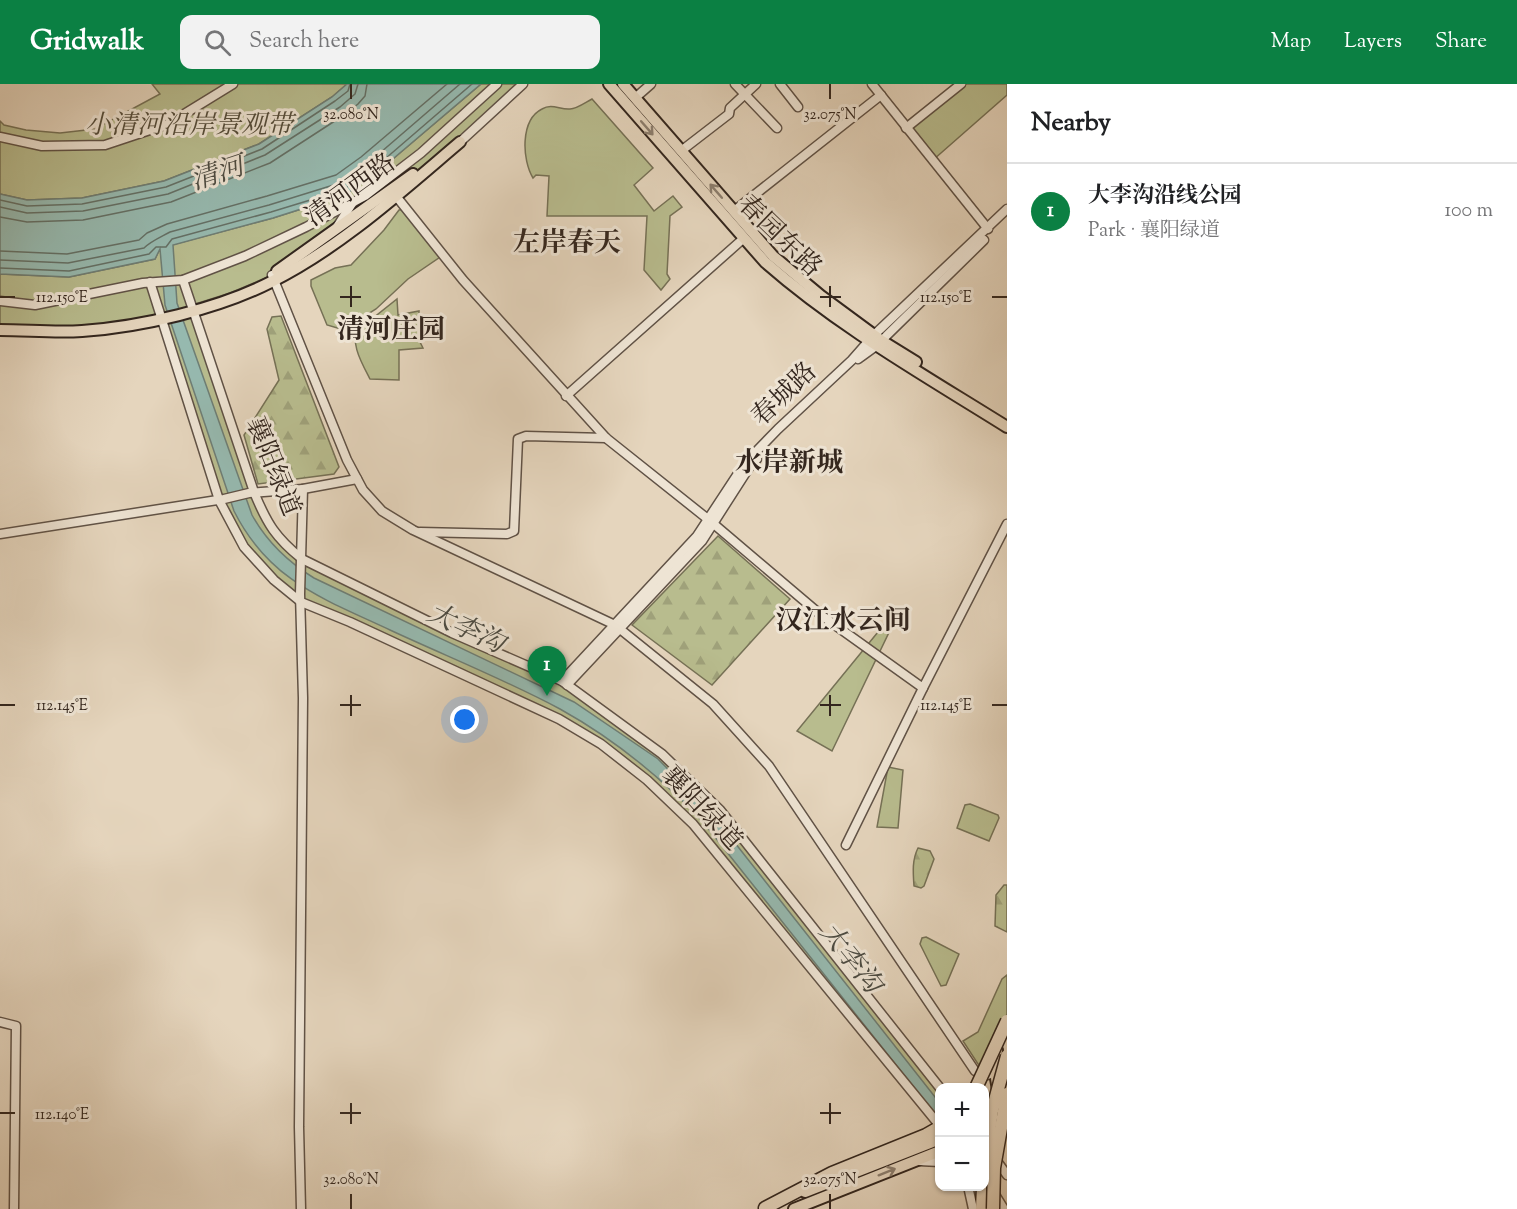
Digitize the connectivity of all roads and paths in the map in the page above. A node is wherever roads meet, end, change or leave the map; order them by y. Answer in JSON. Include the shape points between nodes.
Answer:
{"nodes":[{"id":1,"x":233,"y":84,"type":"edge"},
{"id":2,"x":497,"y":84,"type":"edge"},
{"id":3,"x":522,"y":84,"type":"edge"},
{"id":4,"x":609,"y":84,"type":"edge"},
{"id":5,"x":622,"y":84,"type":"edge"},
{"id":6,"x":651,"y":84,"type":"edge"},
{"id":7,"x":735,"y":84,"type":"edge"},
{"id":8,"x":756,"y":84,"type":"edge"},
{"id":9,"x":780,"y":84,"type":"edge"},
{"id":10,"x":872,"y":84,"type":"edge"},
{"id":11,"x":961,"y":84,"type":"edge"},
{"id":12,"x":744,"y":94,"type":"junction"},
{"id":13,"x":881,"y":95,"type":"junction"},
{"id":14,"x":635,"y":98,"type":"junction"},
{"id":15,"x":798,"y":107,"type":"dead end"},
{"id":16,"x":777,"y":128,"type":"dead end"},
{"id":17,"x":906,"y":128,"type":"junction"},
{"id":18,"x":0,"y":137,"type":"edge"},
{"id":19,"x":460,"y":141,"type":"junction"},
{"id":20,"x":681,"y":151,"type":"junction"},
{"id":21,"x":396,"y":196,"type":"junction"},
{"id":22,"x":353,"y":202,"type":"junction"},
{"id":23,"x":1007,"y":209,"type":"edge"},
{"id":24,"x":734,"y":211,"type":"junction"},
{"id":25,"x":1007,"y":217,"type":"edge"},
{"id":26,"x":988,"y":229,"type":"junction"},
{"id":27,"x":334,"y":231,"type":"junction"},
{"id":28,"x":744,"y":238,"type":"junction"},
{"id":29,"x":272,"y":277,"type":"junction"},
{"id":30,"x":181,"y":280,"type":"junction"},
{"id":31,"x":151,"y":282,"type":"junction"},
{"id":32,"x":0,"y":301,"type":"edge"},
{"id":33,"x":191,"y":308,"type":"junction"},
{"id":34,"x":163,"y":316,"type":"junction"},
{"id":35,"x":0,"y":324,"type":"edge"},
{"id":36,"x":0,"y":330,"type":"edge"},
{"id":37,"x":875,"y":341,"type":"junction"},
{"id":38,"x":566,"y":396,"type":"junction"},
{"id":39,"x":1007,"y":421,"type":"edge"},
{"id":40,"x":1007,"y":427,"type":"edge"},
{"id":41,"x":606,"y":438,"type":"junction"},
{"id":42,"x":357,"y":479,"type":"junction"},
{"id":43,"x":303,"y":489,"type":"junction"},
{"id":44,"x":252,"y":493,"type":"junction"},
{"id":45,"x":219,"y":500,"type":"junction"},
{"id":46,"x":712,"y":522,"type":"junction"},
{"id":47,"x":1007,"y":525,"type":"edge"},
{"id":48,"x":417,"y":532,"type":"junction"},
{"id":49,"x":0,"y":534,"type":"edge"},
{"id":50,"x":302,"y":559,"type":"junction"},
{"id":51,"x":300,"y":602,"type":"junction"},
{"id":52,"x":617,"y":627,"type":"junction"},
{"id":53,"x":564,"y":683,"type":"junction"},
{"id":54,"x":923,"y":688,"type":"junction"},
{"id":55,"x":846,"y":845,"type":"dead end"},
{"id":56,"x":0,"y":1022,"type":"edge"},
{"id":57,"x":1007,"y":1023,"type":"edge"},
{"id":58,"x":1007,"y":1056,"type":"edge"},
{"id":59,"x":995,"y":1077,"type":"junction"},
{"id":60,"x":936,"y":1083,"type":"edge"},
{"id":61,"x":978,"y":1083,"type":"edge"},
{"id":62,"x":1007,"y":1094,"type":"edge"},
{"id":63,"x":1006,"y":1110,"type":"edge"},
{"id":64,"x":935,"y":1122,"type":"edge"},
{"id":65,"x":1007,"y":1122,"type":"edge"},
{"id":66,"x":989,"y":1124,"type":"edge"},
{"id":67,"x":989,"y":1125,"type":"edge"},
{"id":68,"x":935,"y":1129,"type":"edge"},
{"id":69,"x":1007,"y":1135,"type":"edge"},
{"id":70,"x":988,"y":1137,"type":"edge"},
{"id":71,"x":935,"y":1150,"type":"edge"},
{"id":72,"x":935,"y":1150,"type":"edge"},
{"id":73,"x":989,"y":1151,"type":"edge"},
{"id":74,"x":1007,"y":1175,"type":"edge"},
{"id":75,"x":989,"y":1188,"type":"edge"},
{"id":76,"x":969,"y":1191,"type":"edge"},
{"id":77,"x":983,"y":1191,"type":"edge"},
{"id":78,"x":14,"y":1209,"type":"edge"},
{"id":79,"x":301,"y":1209,"type":"edge"},
{"id":80,"x":764,"y":1209,"type":"edge"},
{"id":81,"x":794,"y":1209,"type":"edge"},
{"id":82,"x":973,"y":1209,"type":"edge"},
{"id":83,"x":982,"y":1209,"type":"edge"},
{"id":84,"x":995,"y":1209,"type":"edge"},
{"id":85,"x":1004,"y":1209,"type":"edge"}],
"edges":[{"from":1,"to":18,"type":"street","via":[[168,124],[105,144],[42,146]]},
{"from":2,"to":22,"type":"street","via":[[421,153]]},
{"from":3,"to":19,"type":"street"},
{"from":4,"to":28,"type":"main road","name":"春园东路","one_way":true},
{"from":5,"to":14,"type":"main road","name":"春园东路"},
{"from":6,"to":14,"type":"street"},
{"from":7,"to":12,"type":"street"},
{"from":8,"to":12,"type":"street"},
{"from":9,"to":15,"type":"street"},
{"from":10,"to":13,"type":"street"},
{"from":11,"to":17,"type":"street"},
{"from":12,"to":16,"type":"street"},
{"from":12,"to":20,"type":"street","via":[[729,114]]},
{"from":13,"to":17,"type":"street"},
{"from":13,"to":24,"type":"street"},
{"from":14,"to":20,"type":"main road","name":"春园东路"},
{"from":17,"to":26,"type":"street"},
{"from":19,"to":21,"type":"main road"},
{"from":19,"to":27,"type":"main road","name":"清河西路"},
{"from":24,"to":20,"type":"main road","name":"春园东路","one_way":true},
{"from":21,"to":29,"type":"main road","via":[[318,255]]},
{"from":21,"to":38,"type":"street","via":[[462,280]]},
{"from":22,"to":27,"type":"street"},
{"from":22,"to":30,"type":"street","via":[[245,256]]},
{"from":23,"to":26,"type":"street","name":"春城路"},
{"from":24,"to":37,"type":"main road","name":"春园东路","via":[[773,256]]},
{"from":25,"to":37,"type":"street","name":"春城路"},
{"from":26,"to":37,"type":"street","name":"春城路"},
{"from":27,"to":29,"type":"main road","name":"清河西路"},
{"from":28,"to":37,"type":"main road","name":"春园东路","via":[[786,280]]},
{"from":28,"to":38,"type":"street"},
{"from":29,"to":33,"type":"main road"},
{"from":29,"to":42,"type":"street"},
{"from":30,"to":31,"type":"street"},
{"from":30,"to":33,"type":"street","name":"襄阳绿道"},
{"from":31,"to":32,"type":"street","via":[[34,305]]},
{"from":31,"to":34,"type":"street","name":"襄阳绿道"},
{"from":33,"to":34,"type":"main road"},
{"from":33,"to":44,"type":"street","name":"襄阳绿道"},
{"from":34,"to":35,"type":"main road","via":[[79,324]]},
{"from":34,"to":36,"type":"main road","via":[[81,331]]},
{"from":34,"to":45,"type":"street","name":"襄阳绿道"},
{"from":37,"to":39,"type":"main road","name":"春园东路"},
{"from":37,"to":40,"type":"main road","name":"春园东路"},
{"from":37,"to":46,"type":"street","name":"春城路","via":[[745,463]]},
{"from":38,"to":41,"type":"street"},
{"from":41,"to":46,"type":"street"},
{"from":41,"to":48,"type":"street","via":[[518,439],[514,531]]},
{"from":42,"to":43,"type":"street"},
{"from":42,"to":48,"type":"street","via":[[382,511]]},
{"from":43,"to":44,"type":"street"},
{"from":43,"to":50,"type":"street"},
{"from":44,"to":45,"type":"street"},
{"from":44,"to":50,"type":"street","name":"襄阳绿道","via":[[265,520]]},
{"from":45,"to":49,"type":"street"},
{"from":45,"to":51,"type":"street","name":"襄阳绿道","via":[[244,547]]},
{"from":46,"to":52,"type":"street","name":"春城路"},
{"from":46,"to":54,"type":"street","via":[[822,615]]},
{"from":47,"to":54,"type":"street"},
{"from":48,"to":52,"type":"street"},
{"from":50,"to":51,"type":"street"},
{"from":50,"to":53,"type":"street","name":"襄阳绿道"},
{"from":51,"to":64,"type":"street","name":"襄阳绿道","via":[[559,719],[601,744],[647,780],[693,824]]},
{"from":51,"to":79,"type":"street"},
{"from":52,"to":53,"type":"street","name":"春城路"},
{"from":52,"to":59,"type":"street","via":[[713,704],[769,766],[975,1071]]},
{"from":53,"to":60,"type":"street","name":"襄阳绿道","via":[[662,754],[720,810]]},
{"from":54,"to":55,"type":"street"},
{"from":56,"to":78,"type":"street","via":[[16,1026]]},
{"from":57,"to":59,"type":"main road","via":[[994,1062]]},
{"from":57,"to":61,"type":"highway","bridge":true},
{"from":58,"to":70,"type":"highway","bridge":true},
{"from":59,"to":63,"type":"main road"},
{"from":62,"to":84,"type":"highway","bridge":true,"via":[[994,1168]]},
{"from":63,"to":66,"type":"main road"},
{"from":65,"to":67,"type":"main road"},
{"from":68,"to":80,"type":"highway","via":[[832,1173]]},
{"from":69,"to":84,"type":"highway","bridge":true},
{"from":81,"to":71,"type":"main road","one_way":true},
{"from":72,"to":80,"type":"main road"},
{"from":73,"to":74,"type":"street"},
{"from":75,"to":85,"type":"street"},
{"from":76,"to":82,"type":"street"},
{"from":77,"to":83,"type":"highway"}]}
